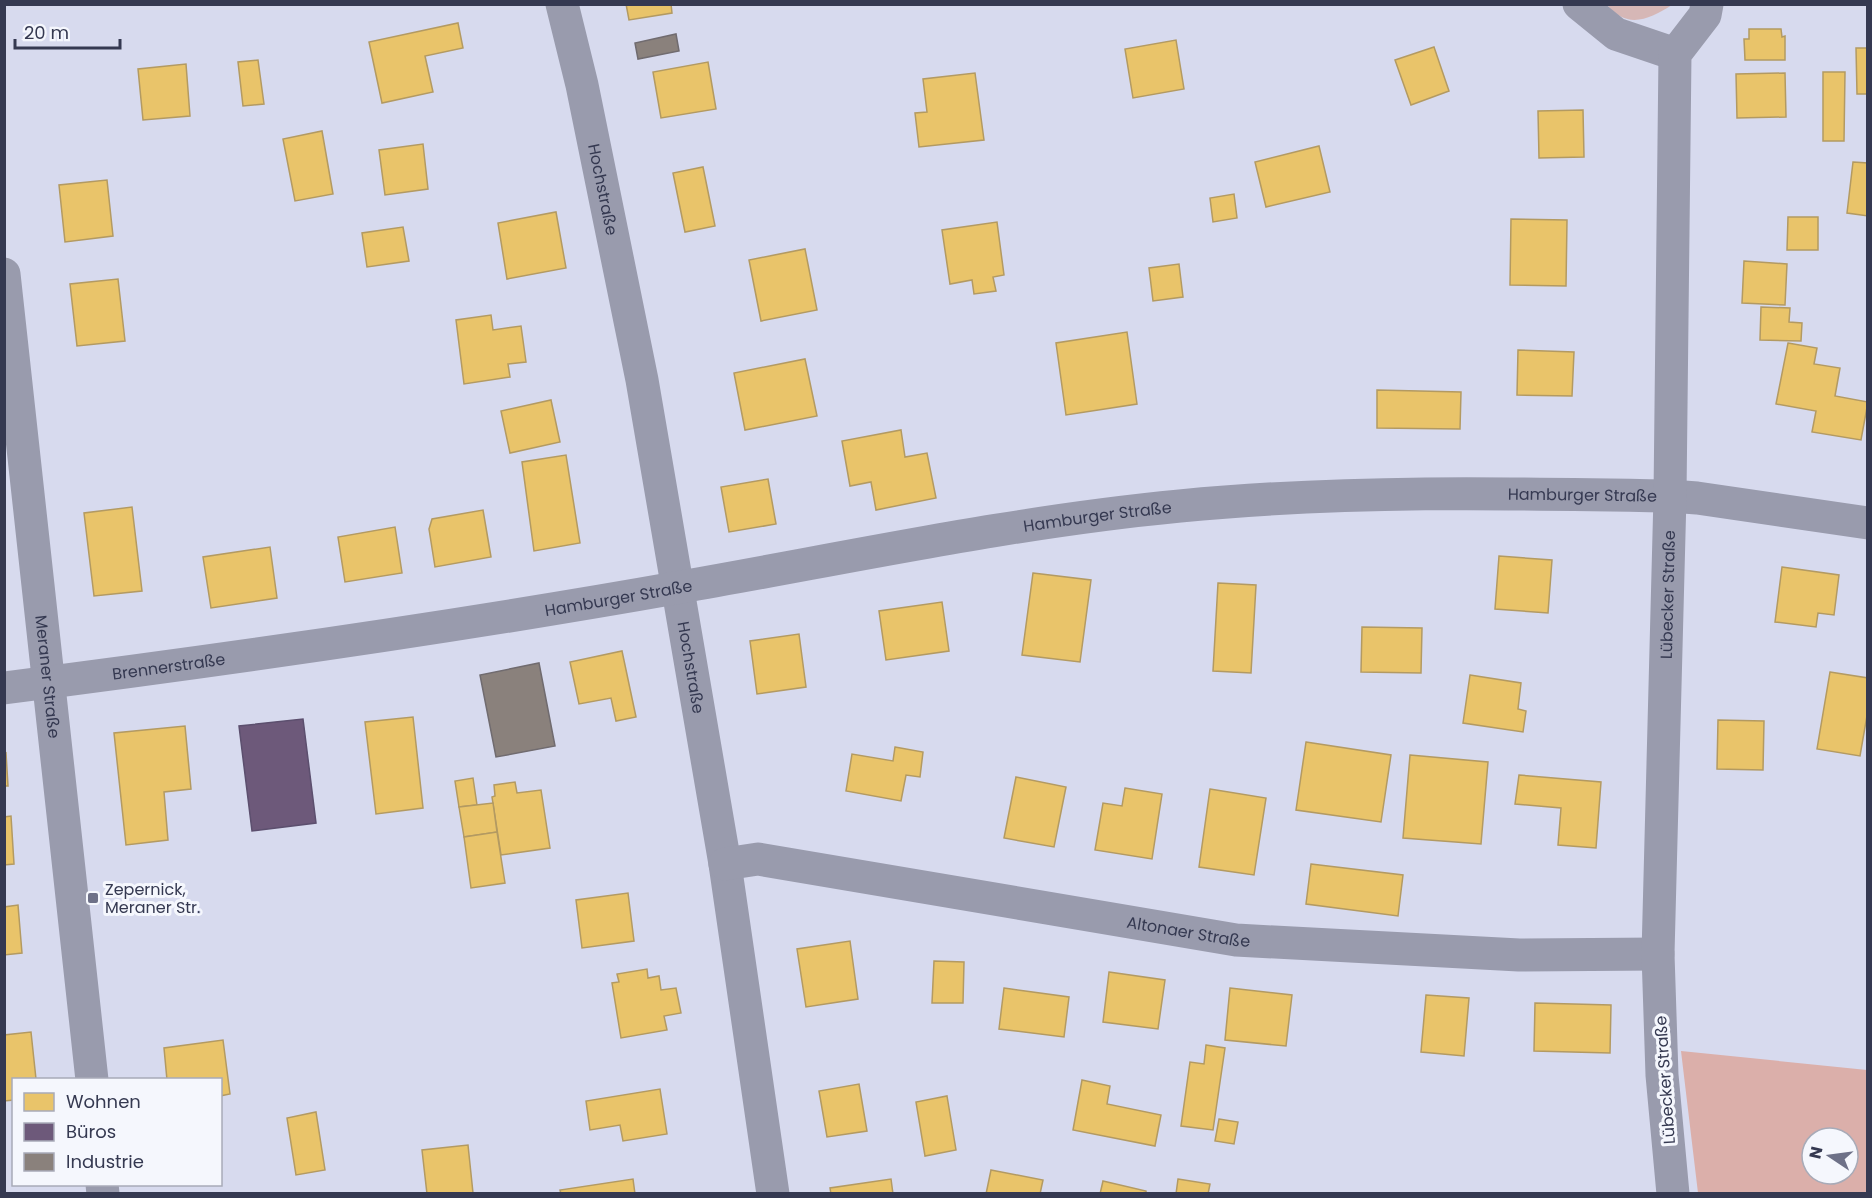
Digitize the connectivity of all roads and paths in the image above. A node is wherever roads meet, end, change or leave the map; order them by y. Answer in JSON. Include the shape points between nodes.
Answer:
{"nodes":[{"id":1,"x":562,"y":4,"type":"edge"},
{"id":2,"x":1579,"y":4,"type":"edge"},
{"id":3,"x":1707,"y":4,"type":"edge"},
{"id":4,"x":1675,"y":54,"type":"junction"},
{"id":5,"x":4,"y":274,"type":"edge"},
{"id":6,"x":1670,"y":496,"type":"junction"},
{"id":7,"x":1868,"y":523,"type":"edge"},
{"id":8,"x":678,"y":588,"type":"junction"},
{"id":9,"x":335,"y":644,"type":"joint"},
{"id":10,"x":50,"y":682,"type":"junction"},
{"id":11,"x":4,"y":688,"type":"edge"},
{"id":12,"x":725,"y":864,"type":"junction"},
{"id":13,"x":1658,"y":954,"type":"junction"},
{"id":14,"x":92,"y":1078,"type":"edge"},
{"id":15,"x":773,"y":1194,"type":"edge"},
{"id":16,"x":1673,"y":1194,"type":"edge"}],
"edges":[{"from":1,"to":8,"type":"street","name":"Hochstraße","via":[[640,368]]},
{"from":2,"to":4,"type":"street","via":[[1616,34]]},
{"from":3,"to":4,"type":"street","via":[[1705,15]]},
{"from":4,"to":6,"type":"street","name":"Lübecker Straße"},
{"from":5,"to":10,"type":"street","name":"Meraner Straße"},
{"from":6,"to":7,"type":"street","name":"Hamburger Straße"},
{"from":6,"to":8,"type":"street","name":"Hamburger Straße","via":[[1332,495],[1181,506],[1020,525]]},
{"from":6,"to":13,"type":"street","name":"Lübecker Straße"},
{"from":8,"to":9,"type":"street","name":"Hamburger Straße"},
{"from":8,"to":12,"type":"street","name":"Hochstraße"},
{"from":9,"to":10,"type":"street","name":"Brennerstraße"},
{"from":10,"to":11,"type":"street","name":"Brennerstraße"},
{"from":10,"to":14,"type":"street","name":"Meraner Straße"},
{"from":12,"to":13,"type":"street","name":"Altonaer Straße","via":[[758,859],[1236,940],[1519,955]]},
{"from":12,"to":15,"type":"street","name":"Hochstraße"},
{"from":13,"to":16,"type":"street","name":"Lübecker Straße","via":[[1662,1075]]}]}
